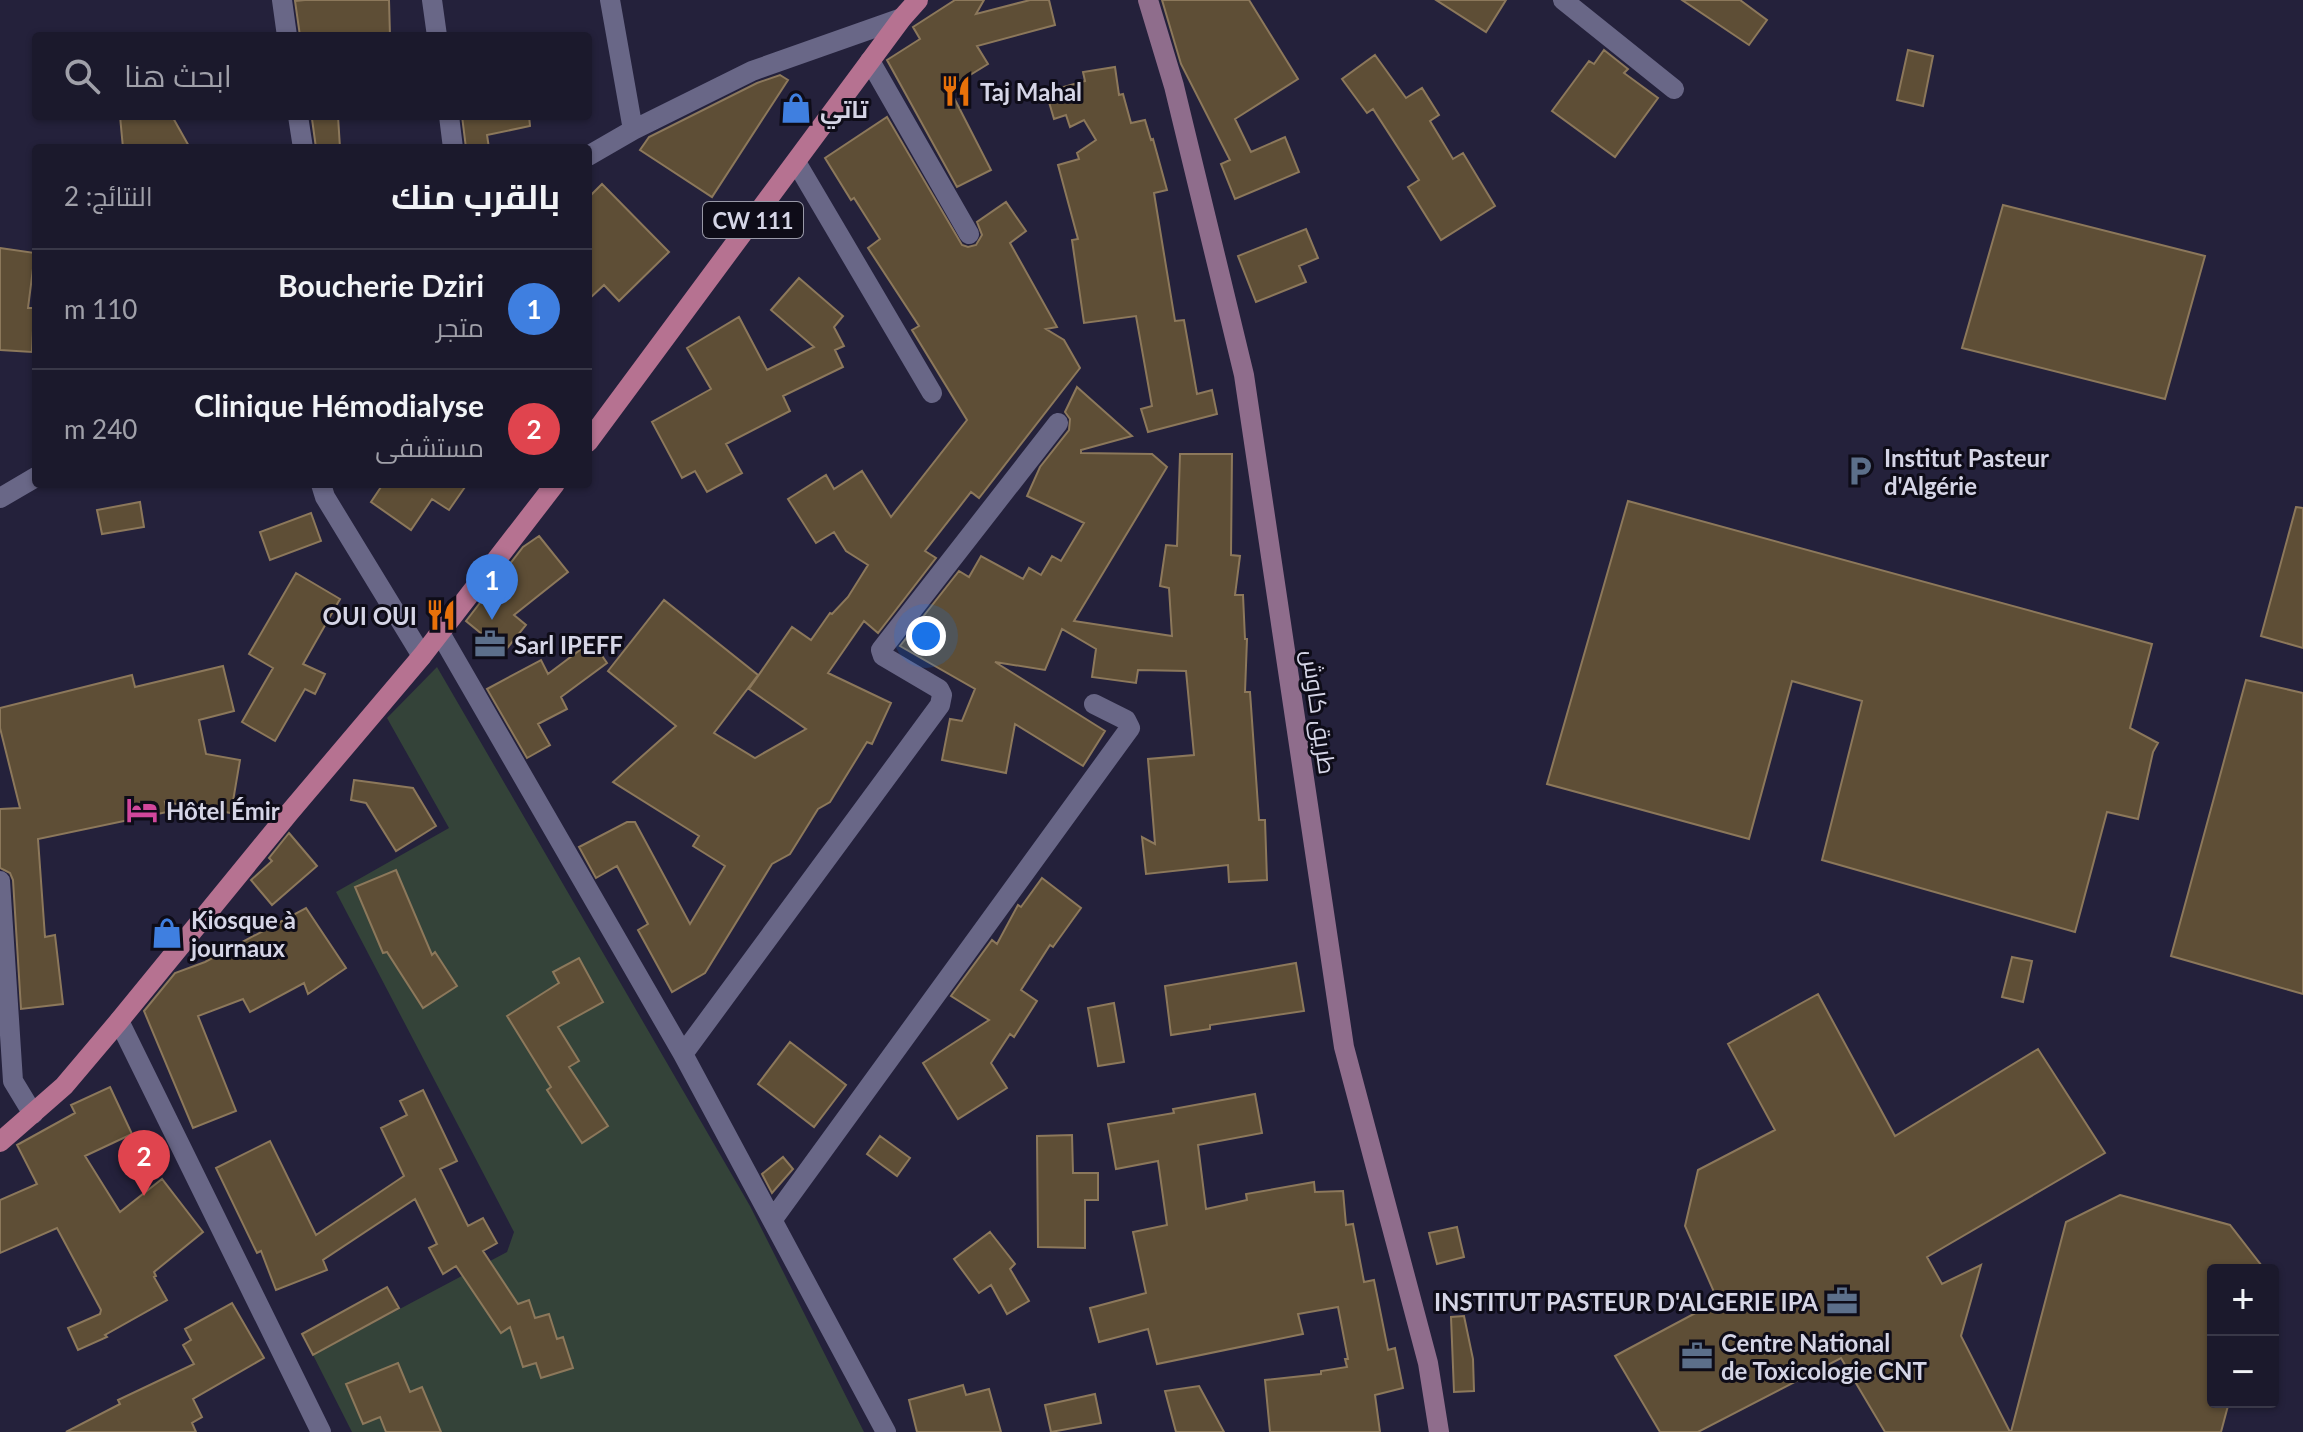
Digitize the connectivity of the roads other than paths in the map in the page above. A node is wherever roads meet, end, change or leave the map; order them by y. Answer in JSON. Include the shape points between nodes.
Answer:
{"nodes":[{"id":1,"x":282,"y":0,"type":"edge"},
{"id":2,"x":432,"y":0,"type":"edge"},
{"id":3,"x":610,"y":0,"type":"edge"},
{"id":4,"x":918,"y":0,"type":"edge"},
{"id":5,"x":1148,"y":0,"type":"edge"},
{"id":6,"x":1563,"y":0,"type":"edge"},
{"id":7,"x":902,"y":18,"type":"junction"},
{"id":8,"x":286,"y":32,"type":"edge"},
{"id":9,"x":436,"y":32,"type":"edge"},
{"id":10,"x":870,"y":61,"type":"junction"},
{"id":11,"x":1674,"y":89,"type":"dead end"},
{"id":12,"x":299,"y":120,"type":"edge"},
{"id":13,"x":450,"y":120,"type":"edge"},
{"id":14,"x":633,"y":130,"type":"junction"},
{"id":15,"x":302,"y":144,"type":"edge"},
{"id":16,"x":452,"y":144,"type":"edge"},
{"id":17,"x":592,"y":154,"type":"edge"},
{"id":18,"x":796,"y":162,"type":"junction"},
{"id":19,"x":969,"y":234,"type":"dead end"},
{"id":20,"x":932,"y":393,"type":"dead end"},
{"id":21,"x":1058,"y":423,"type":"dead end"},
{"id":22,"x":592,"y":437,"type":"edge"},
{"id":23,"x":32,"y":479,"type":"edge"},
{"id":24,"x":322,"y":488,"type":"edge"},
{"id":25,"x":552,"y":488,"type":"edge"},
{"id":26,"x":0,"y":498,"type":"edge"},
{"id":27,"x":440,"y":633,"type":"junction"},
{"id":28,"x":422,"y":656,"type":"junction"},
{"id":29,"x":1094,"y":704,"type":"dead end"},
{"id":30,"x":0,"y":881,"type":"edge"},
{"id":31,"x":119,"y":1021,"type":"junction"},
{"id":32,"x":683,"y":1054,"type":"junction"},
{"id":33,"x":33,"y":1114,"type":"junction"},
{"id":34,"x":0,"y":1142,"type":"edge"},
{"id":35,"x":773,"y":1219,"type":"junction"},
{"id":36,"x":321,"y":1432,"type":"edge"},
{"id":37,"x":886,"y":1432,"type":"edge"},
{"id":38,"x":1439,"y":1432,"type":"edge"}],
"edges":[{"from":1,"to":8,"type":"street"},
{"from":2,"to":9,"type":"street"},
{"from":3,"to":14,"type":"street"},
{"from":4,"to":7,"type":"main road","number":"CW 111"},
{"from":5,"to":38,"type":"street","name":"طريق كاوش","via":[[1244,375],[1344,1047],[1428,1363]]},
{"from":6,"to":11,"type":"street"},
{"from":7,"to":10,"type":"main road","number":"CW 111"},
{"from":7,"to":14,"type":"street","via":[[752,71]]},
{"from":10,"to":18,"type":"main road","number":"CW 111"},
{"from":10,"to":19,"type":"street"},
{"from":12,"to":15,"type":"street"},
{"from":13,"to":16,"type":"street"},
{"from":14,"to":17,"type":"street"},
{"from":18,"to":20,"type":"street"},
{"from":18,"to":22,"type":"main road","number":"CW 111"},
{"from":21,"to":32,"type":"street","via":[[881,650],[939,689],[940,705]]},
{"from":23,"to":26,"type":"street"},
{"from":24,"to":28,"type":"street"},
{"from":25,"to":27,"type":"main road"},
{"from":27,"to":28,"type":"main road"},
{"from":27,"to":32,"type":"street"},
{"from":28,"to":31,"type":"main road"},
{"from":29,"to":35,"type":"street","via":[[1126,720],[1130,728]]},
{"from":30,"to":33,"type":"street","via":[[13,1081]]},
{"from":31,"to":33,"type":"main road"},
{"from":31,"to":36,"type":"street"},
{"from":32,"to":35,"type":"street"},
{"from":33,"to":34,"type":"main road"},
{"from":35,"to":37,"type":"street"}]}
